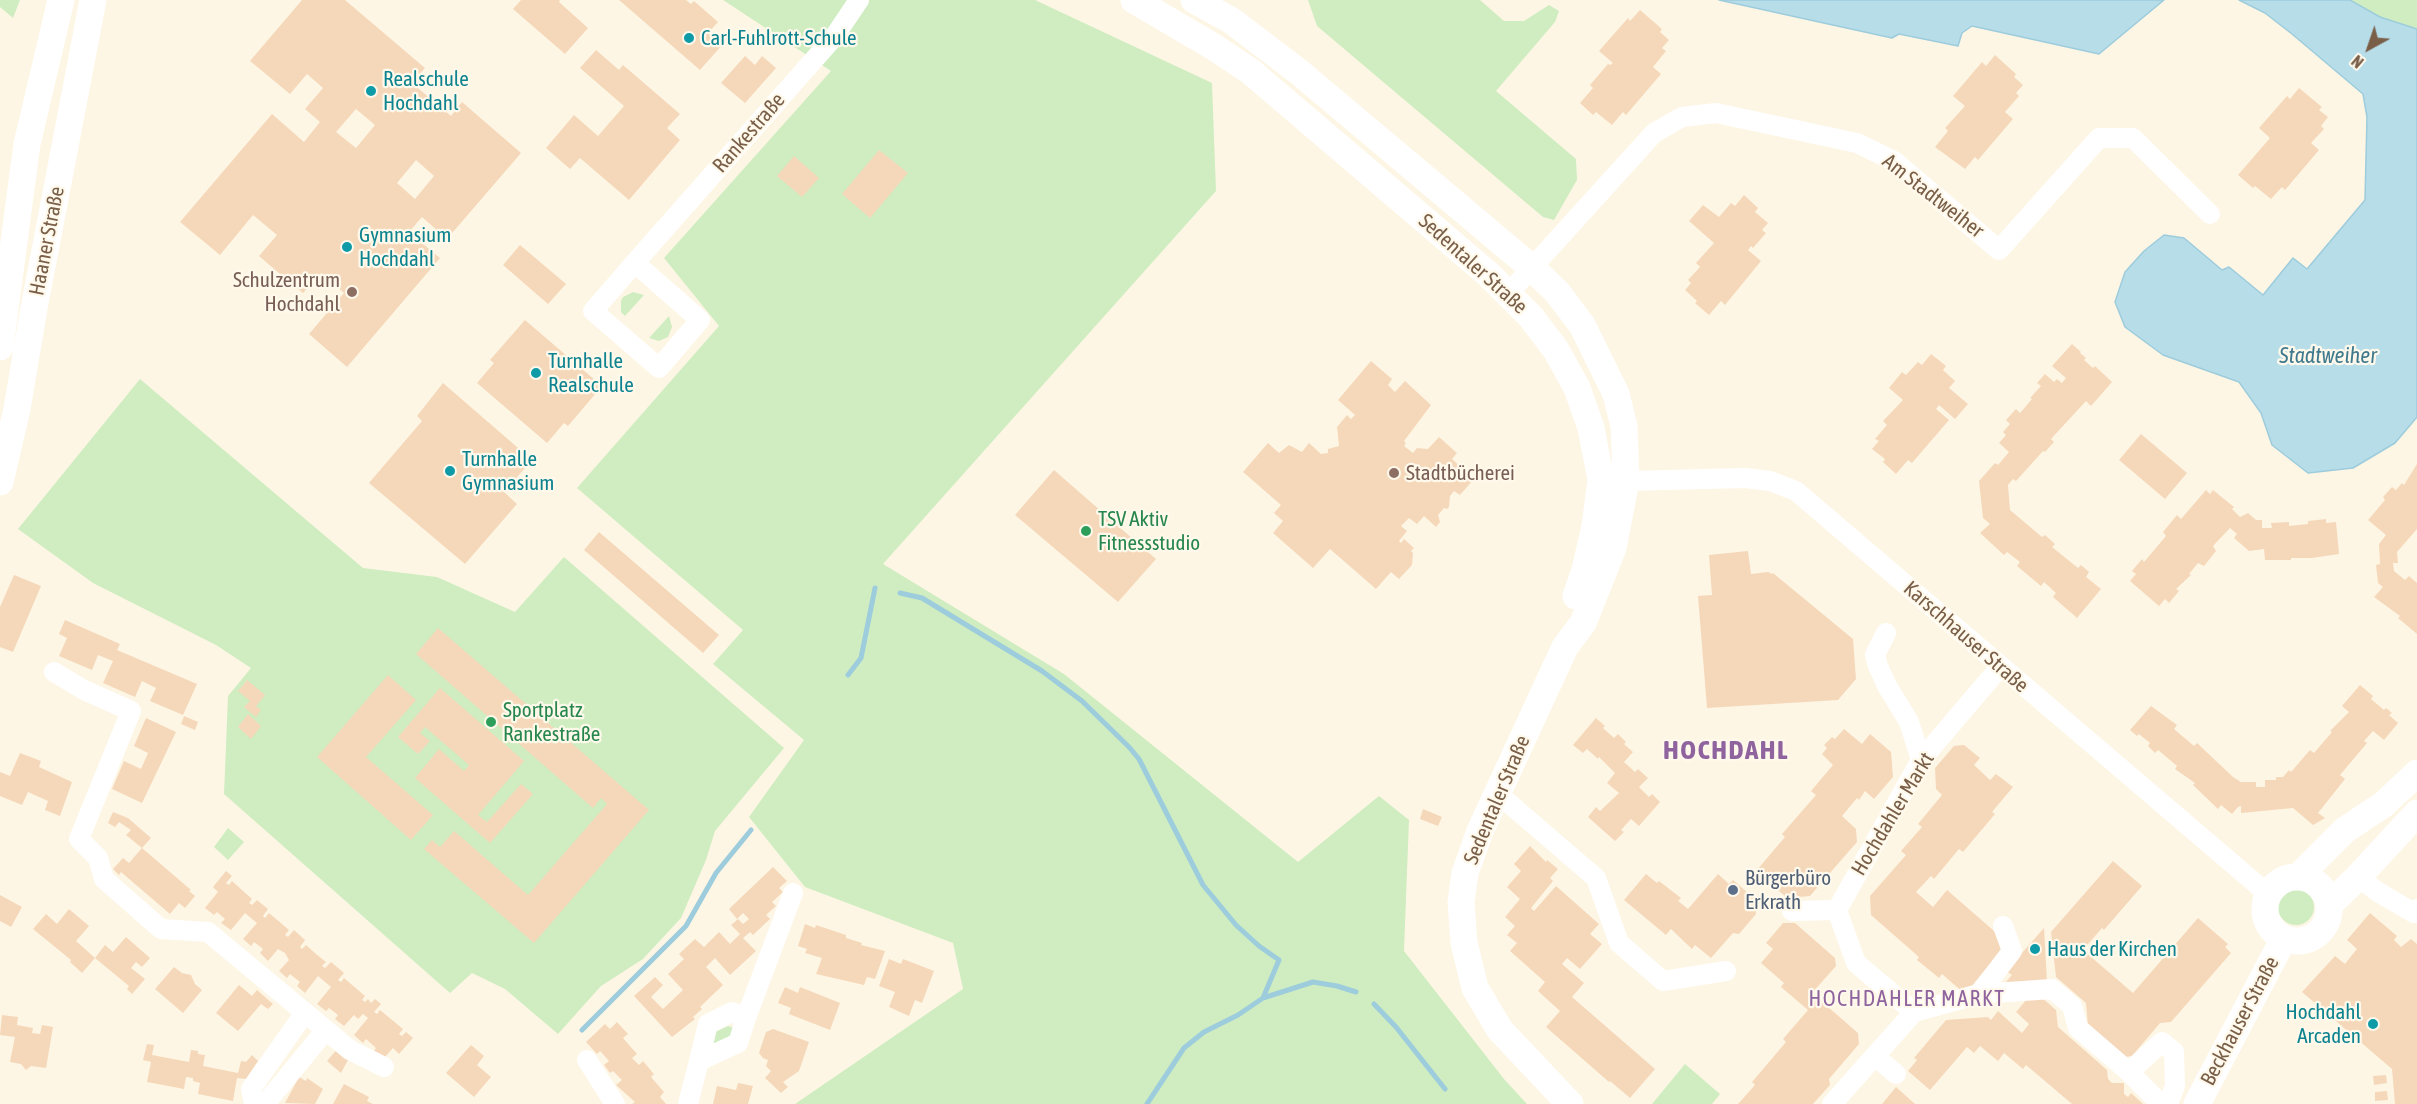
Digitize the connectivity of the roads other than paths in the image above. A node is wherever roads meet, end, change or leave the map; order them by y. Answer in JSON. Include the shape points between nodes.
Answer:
{"nodes":[{"id":1,"x":61,"y":0,"type":"edge"},
{"id":2,"x":93,"y":0,"type":"edge"},
{"id":3,"x":860,"y":0,"type":"edge"},
{"id":4,"x":1134,"y":0,"type":"edge"},
{"id":5,"x":1194,"y":0,"type":"edge"},
{"id":6,"x":2210,"y":214,"type":"dead end"},
{"id":7,"x":635,"y":263,"type":"junction"},
{"id":8,"x":1532,"y":268,"type":"junction"},
{"id":9,"x":1508,"y":294,"type":"junction"},
{"id":10,"x":8,"y":325,"type":"edge"},
{"id":11,"x":1614,"y":480,"type":"junction"},
{"id":12,"x":0,"y":482,"type":"edge"},
{"id":13,"x":1886,"y":633,"type":"dead end"},
{"id":14,"x":2000,"y":667,"type":"junction"},
{"id":15,"x":54,"y":672,"type":"dead end"},
{"id":16,"x":1920,"y":760,"type":"junction"},
{"id":17,"x":2417,"y":773,"type":"edge"},
{"id":18,"x":1497,"y":793,"type":"junction"},
{"id":19,"x":2417,"y":813,"type":"edge"},
{"id":20,"x":2298,"y":877,"type":"junction"},
{"id":21,"x":2358,"y":877,"type":"junction"},
{"id":22,"x":793,"y":893,"type":"dead end"},
{"id":23,"x":2268,"y":894,"type":"junction"},
{"id":24,"x":2329,"y":905,"type":"junction"},
{"id":25,"x":2417,"y":909,"type":"edge"},
{"id":26,"x":1837,"y":910,"type":"junction"},
{"id":27,"x":1792,"y":911,"type":"dead end"},
{"id":28,"x":2003,"y":926,"type":"dead end"},
{"id":29,"x":2284,"y":938,"type":"junction"},
{"id":30,"x":1726,"y":971,"type":"dead end"},
{"id":31,"x":1979,"y":994,"type":"junction"},
{"id":32,"x":1914,"y":1012,"type":"junction"},
{"id":33,"x":304,"y":1014,"type":"junction"},
{"id":34,"x":746,"y":1018,"type":"junction"},
{"id":35,"x":325,"y":1031,"type":"junction"},
{"id":36,"x":1875,"y":1056,"type":"junction"},
{"id":37,"x":587,"y":1060,"type":"dead end"},
{"id":38,"x":699,"y":1061,"type":"junction"},
{"id":39,"x":384,"y":1067,"type":"dead end"},
{"id":40,"x":2129,"y":1072,"type":"junction"},
{"id":41,"x":1896,"y":1074,"type":"dead end"},
{"id":42,"x":254,"y":1104,"type":"edge"},
{"id":43,"x":265,"y":1104,"type":"edge"},
{"id":44,"x":615,"y":1104,"type":"edge"},
{"id":45,"x":687,"y":1104,"type":"edge"},
{"id":46,"x":1570,"y":1104,"type":"edge"},
{"id":47,"x":1832,"y":1104,"type":"edge"},
{"id":48,"x":2161,"y":1104,"type":"edge"},
{"id":49,"x":2168,"y":1104,"type":"edge"},
{"id":50,"x":2197,"y":1104,"type":"edge"}],
"edges":[{"from":1,"to":10,"type":"street","name":"Haaner Straße","via":[[27,144]]},
{"from":2,"to":10,"type":"street","name":"Haaner Straße"},
{"from":3,"to":7,"type":"street","name":"Rankestraße","via":[[834,37]]},
{"from":4,"to":9,"type":"street","name":"Sedentaler Straße","via":[[1250,71]]},
{"from":5,"to":8,"type":"street","name":"Sedentaler Straße","via":[[1232,21],[1299,72]]},
{"from":6,"to":8,"type":"street","name":"Am Stadtweiher","via":[[2133,138],[2099,138],[1999,250],[1894,161],[1857,143],[1716,113],[1682,117],[1654,133]]},
{"from":7,"to":7,"type":"street","name":"Rankestraße","via":[[700,320],[659,368],[593,311]]},
{"from":8,"to":9,"type":"street","name":"Am Stadtweiher"},
{"from":8,"to":11,"type":"street","name":"Sedentaler Straße","via":[[1582,325],[1616,394],[1624,426]]},
{"from":9,"to":11,"type":"street","name":"Sedentaler Straße","via":[[1556,350],[1577,388]]},
{"from":10,"to":12,"type":"street","name":"Haaner Straße","via":[[24,369]]},
{"from":11,"to":14,"type":"street","name":"Karschhauser Straße","via":[[1745,478],[1770,481],[1796,491]]},
{"from":11,"to":18,"type":"street","name":"Sedentaler Straße","via":[[1612,548],[1583,623],[1565,646]]},
{"from":13,"to":16,"type":"street","via":[[1875,655],[1887,686],[1909,722]]},
{"from":14,"to":16,"type":"street","name":"Hochdahler Markt"},
{"from":14,"to":23,"type":"street","name":"Karschhauser Straße"},
{"from":15,"to":33,"type":"street","via":[[131,711],[79,839],[98,858],[104,879],[161,929],[208,932]]},
{"from":16,"to":26,"type":"street","name":"Hochdahler Markt"},
{"from":17,"to":20,"type":"street","via":[[2384,804],[2345,830]]},
{"from":18,"to":30,"type":"street","via":[[1596,878],[1619,943],[1663,981]]},
{"from":18,"to":46,"type":"street","name":"Sedentaler Straße","via":[[1465,873],[1461,902],[1464,943],[1475,988],[1500,1030]]},
{"from":19,"to":21,"type":"street"},
{"from":20,"to":23,"type":"street","via":[[2277,883]]},
{"from":20,"to":24,"type":"street","via":[[2318,885]]},
{"from":21,"to":24,"type":"street"},
{"from":21,"to":25,"type":"street","via":[[2414,912]]},
{"from":22,"to":34,"type":"street"},
{"from":23,"to":29,"type":"street","via":[[2268,923]]},
{"from":24,"to":29,"type":"street","via":[[2325,924],[2312,937]]},
{"from":26,"to":27,"type":"street"},
{"from":26,"to":32,"type":"street","via":[[1857,963]]},
{"from":28,"to":31,"type":"street","via":[[2012,951]]},
{"from":29,"to":50,"type":"street","name":"Beckhauser Straße"},
{"from":31,"to":32,"type":"street"},
{"from":31,"to":40,"type":"street","via":[[2052,989],[2072,1006],[2078,1028]]},
{"from":32,"to":36,"type":"street"},
{"from":33,"to":35,"type":"street"},
{"from":33,"to":42,"type":"street","via":[[251,1089]]},
{"from":34,"to":38,"type":"street","via":[[738,1043]]},
{"from":34,"to":38,"type":"street","via":[[732,1012],[708,1024]]},
{"from":35,"to":39,"type":"street","via":[[350,1050]]},
{"from":35,"to":43,"type":"street"},
{"from":36,"to":41,"type":"street"},
{"from":36,"to":47,"type":"street"},
{"from":37,"to":44,"type":"street"},
{"from":38,"to":45,"type":"street"},
{"from":40,"to":48,"type":"street"},
{"from":40,"to":49,"type":"street","via":[[2162,1042],[2174,1052],[2175,1086]]}]}
